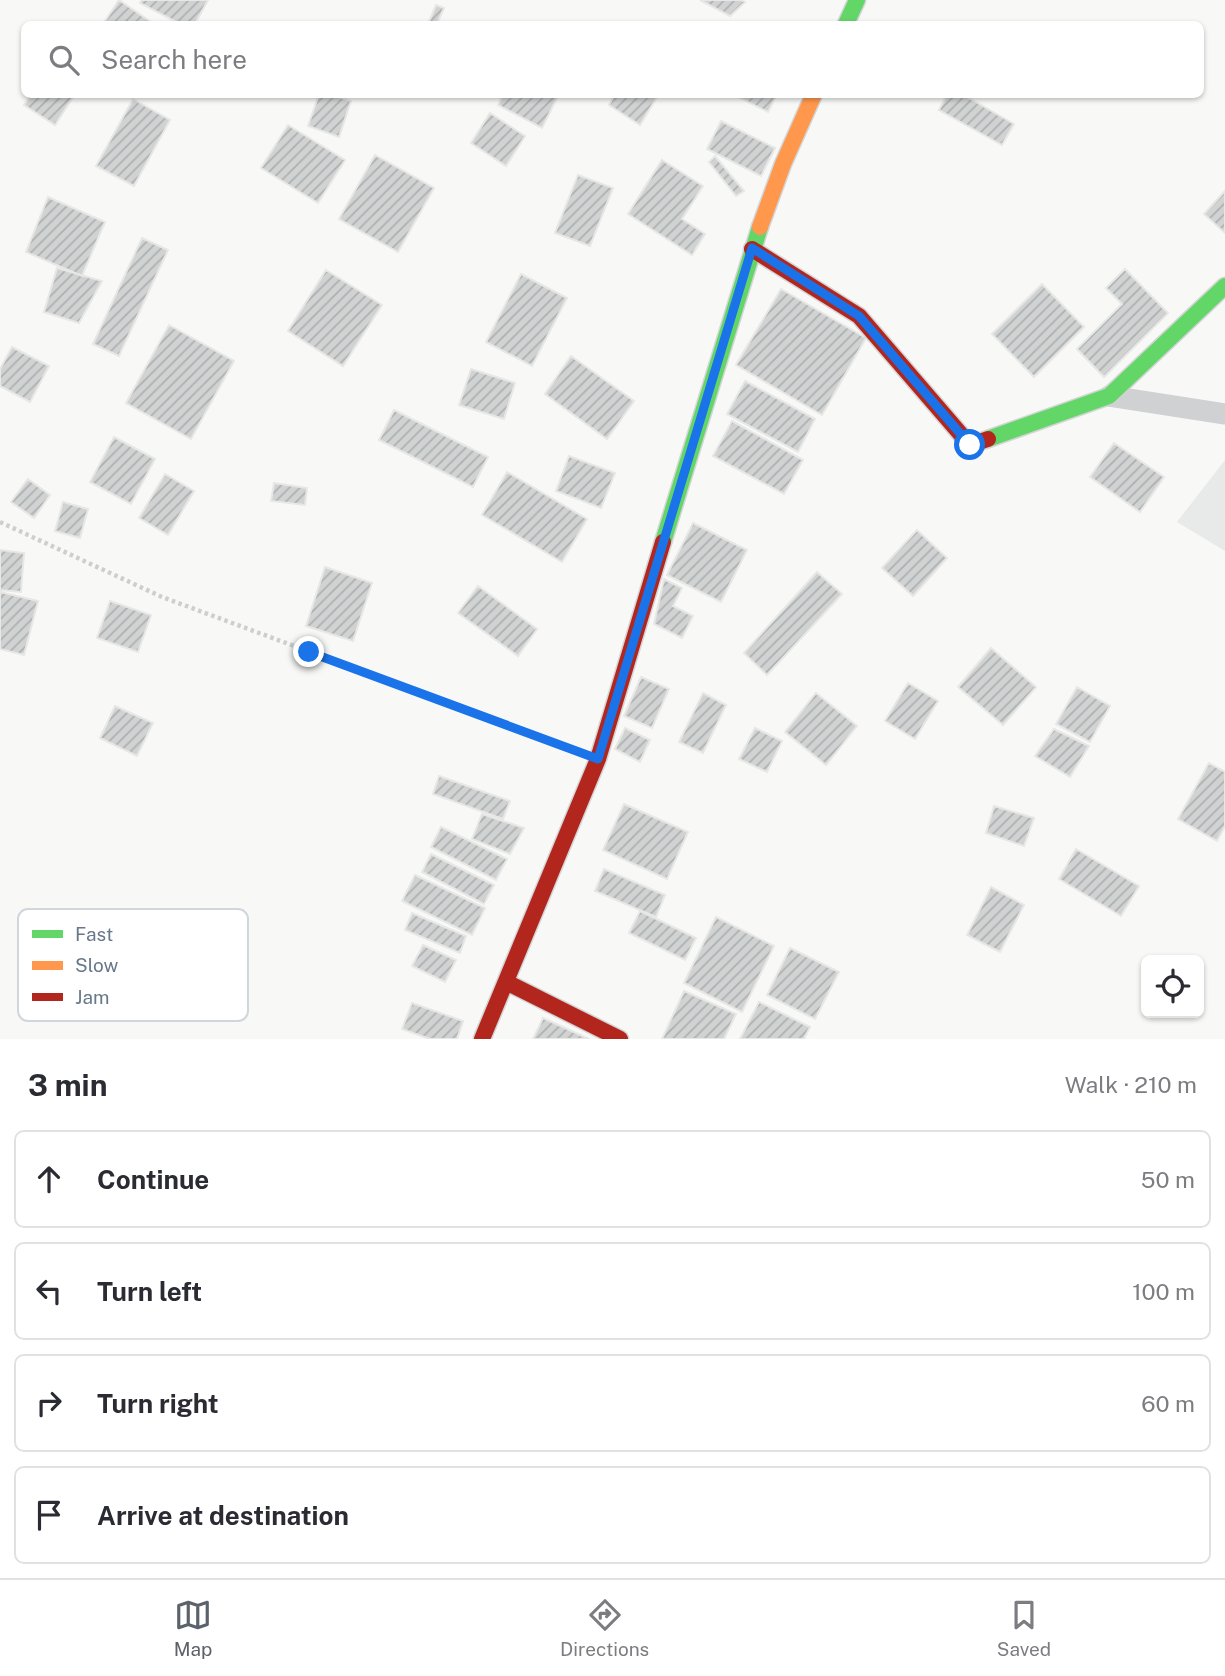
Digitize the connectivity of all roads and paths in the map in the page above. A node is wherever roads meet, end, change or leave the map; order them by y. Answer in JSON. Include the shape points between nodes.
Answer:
{"nodes":[{"id":1,"x":857,"y":0,"type":"edge"},
{"id":2,"x":847,"y":21,"type":"edge"},
{"id":3,"x":812,"y":98,"type":"edge"},
{"id":4,"x":752,"y":248,"type":"junction"},
{"id":5,"x":1225,"y":286,"type":"edge"},
{"id":6,"x":1109,"y":396,"type":"junction"},
{"id":7,"x":1225,"y":414,"type":"edge"},
{"id":8,"x":0,"y":522,"type":"edge"},
{"id":9,"x":598,"y":759,"type":"junction"},
{"id":10,"x":506,"y":982,"type":"junction"},
{"id":11,"x":482,"y":1039,"type":"edge"},
{"id":12,"x":620,"y":1039,"type":"edge"}],
"edges":[{"from":1,"to":2,"type":"main road"},
{"from":3,"to":4,"type":"main road"},
{"from":4,"to":6,"type":"main road","via":[[859,316],[970,445]]},
{"from":4,"to":9,"type":"main road"},
{"from":5,"to":6,"type":"main road"},
{"from":6,"to":7,"type":"lane"},
{"from":8,"to":9,"type":"path","via":[[162,597]]},
{"from":9,"to":10,"type":"main road"},
{"from":10,"to":11,"type":"main road"},
{"from":10,"to":12,"type":"main road"}]}
